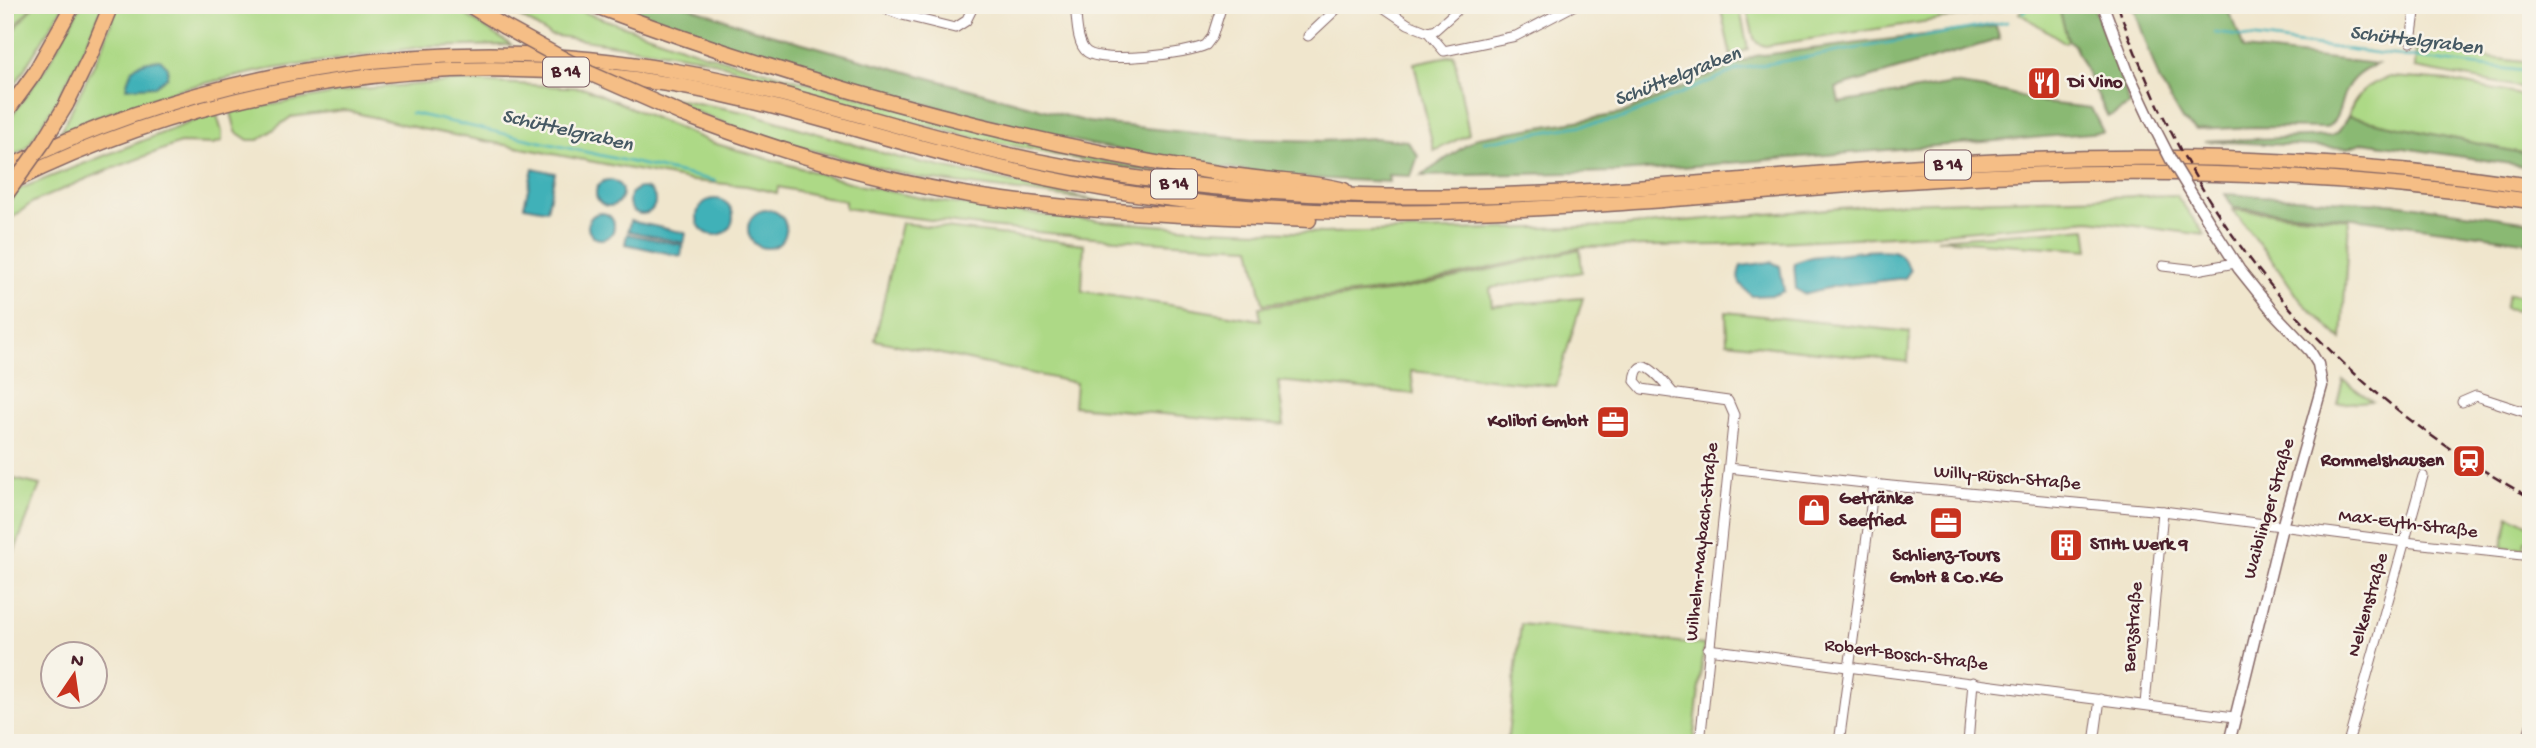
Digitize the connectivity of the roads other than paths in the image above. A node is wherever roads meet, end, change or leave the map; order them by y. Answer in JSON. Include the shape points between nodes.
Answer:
{"nodes":[{"id":1,"x":73,"y":5,"type":"edge"},
{"id":2,"x":111,"y":5,"type":"edge"},
{"id":3,"x":469,"y":5,"type":"edge"},
{"id":4,"x":593,"y":5,"type":"edge"},
{"id":5,"x":875,"y":5,"type":"edge"},
{"id":6,"x":974,"y":5,"type":"edge"},
{"id":7,"x":1075,"y":5,"type":"edge"},
{"id":8,"x":1222,"y":5,"type":"edge"},
{"id":9,"x":1341,"y":5,"type":"edge"},
{"id":10,"x":1463,"y":5,"type":"edge"},
{"id":11,"x":1575,"y":5,"type":"edge"},
{"id":12,"x":2103,"y":5,"type":"edge"},
{"id":13,"x":2416,"y":5,"type":"edge"},
{"id":14,"x":1384,"y":8,"type":"edge"},
{"id":15,"x":1428,"y":32,"type":"junction"},
{"id":16,"x":1308,"y":36,"type":"dead end"},
{"id":17,"x":2411,"y":42,"type":"dead end"},
{"id":18,"x":5,"y":114,"type":"edge"},
{"id":19,"x":5,"y":169,"type":"edge"},
{"id":20,"x":5,"y":185,"type":"edge"},
{"id":21,"x":2531,"y":186,"type":"edge"},
{"id":22,"x":5,"y":196,"type":"edge"},
{"id":23,"x":1366,"y":197,"type":"junction"},
{"id":24,"x":2531,"y":201,"type":"edge"},
{"id":25,"x":1415,"y":212,"type":"junction"},
{"id":26,"x":2235,"y":263,"type":"junction"},
{"id":27,"x":2163,"y":266,"type":"dead end"},
{"id":28,"x":1674,"y":394,"type":"dead end"},
{"id":29,"x":2462,"y":402,"type":"dead end"},
{"id":30,"x":2531,"y":414,"type":"edge"},
{"id":31,"x":1729,"y":468,"type":"junction"},
{"id":32,"x":2423,"y":477,"type":"dead end"},
{"id":33,"x":1874,"y":484,"type":"junction"},
{"id":34,"x":2163,"y":511,"type":"junction"},
{"id":35,"x":2281,"y":527,"type":"junction"},
{"id":36,"x":2404,"y":542,"type":"junction"},
{"id":37,"x":2531,"y":556,"type":"edge"},
{"id":38,"x":1708,"y":649,"type":"junction"},
{"id":39,"x":1847,"y":667,"type":"junction"},
{"id":40,"x":1973,"y":682,"type":"junction"},
{"id":41,"x":2100,"y":699,"type":"junction"},
{"id":42,"x":2145,"y":704,"type":"junction"},
{"id":43,"x":2234,"y":717,"type":"junction"},
{"id":44,"x":2531,"y":725,"type":"edge"},
{"id":45,"x":1700,"y":743,"type":"edge"},
{"id":46,"x":1839,"y":743,"type":"edge"},
{"id":47,"x":1968,"y":743,"type":"edge"},
{"id":48,"x":2094,"y":743,"type":"edge"},
{"id":49,"x":2229,"y":743,"type":"edge"},
{"id":50,"x":2348,"y":743,"type":"edge"},
{"id":51,"x":2526,"y":743,"type":"edge"}],
"edges":[{"from":1,"to":18,"type":"highway"},
{"from":2,"to":22,"type":"highway","bridge":true,"via":[[66,105]]},
{"from":3,"to":25,"type":"highway","bridge":true,"via":[[589,73],[682,114],[749,140],[912,184],[1006,200],[1126,212],[1325,220],[1367,220]]},
{"from":4,"to":23,"type":"highway","via":[[784,70],[972,123],[1148,162],[1325,185]]},
{"from":5,"to":6,"type":"street","via":[[955,29],[966,21]]},
{"from":7,"to":8,"type":"street","via":[[1086,51],[1141,57],[1206,45]]},
{"from":9,"to":16,"type":"street"},
{"from":10,"to":15,"type":"street"},
{"from":11,"to":15,"type":"street","via":[[1516,36],[1444,51]]},
{"from":12,"to":26,"type":"street","name":"Waiblinger Straße","bridge":true,"via":[[2148,117]]},
{"from":13,"to":17,"type":"street"},
{"from":14,"to":15,"type":"street"},
{"from":19,"to":23,"type":"highway","number":"B 14","via":[[144,111],[272,76],[403,58],[536,55],[685,72],[1093,172],[1251,192]]},
{"from":20,"to":25,"type":"highway","number":"B 14","via":[[136,129],[241,98],[370,76],[514,69],[637,79],[695,89],[1000,168],[1108,189],[1260,208]]},
{"from":21,"to":23,"type":"highway","number":"B 14","via":[[2329,164],[2131,158],[1962,164],[1560,192]]},
{"from":24,"to":25,"type":"highway","number":"B 14","via":[[2360,181],[2133,173],[1960,178],[1552,208]]},
{"from":26,"to":27,"type":"street","via":[[2197,271]]},
{"from":26,"to":35,"type":"street","name":"Waiblinger Straße","via":[[2311,351],[2321,377]]},
{"from":28,"to":31,"type":"street","name":"Wilhelm-Maybach-Straße","via":[[1728,401],[1734,415]]},
{"from":29,"to":30,"type":"street","via":[[2476,396]]},
{"from":31,"to":33,"type":"street","name":"Willy-Rüsch-Straße"},
{"from":31,"to":38,"type":"street","name":"Wilhelm-Maybach-Straße"},
{"from":32,"to":36,"type":"street","name":"Nelkenstraße"},
{"from":33,"to":34,"type":"street","name":"Willy-Rüsch-Straße"},
{"from":33,"to":39,"type":"street"},
{"from":34,"to":35,"type":"street","name":"Willy-Rüsch-Straße"},
{"from":34,"to":42,"type":"street","name":"Benzstraße"},
{"from":35,"to":36,"type":"street","name":"Max-Eyth-Straße"},
{"from":35,"to":43,"type":"street","name":"Waiblinger Straße"},
{"from":36,"to":37,"type":"street","name":"Max-Eyth-Straße"},
{"from":36,"to":50,"type":"street","name":"Nelkenstraße"},
{"from":38,"to":39,"type":"street","name":"Robert-Bosch-Straße"},
{"from":38,"to":45,"type":"street","name":"Wilhelm-Maybach-Straße"},
{"from":39,"to":40,"type":"street","name":"Robert-Bosch-Straße"},
{"from":39,"to":46,"type":"street"},
{"from":40,"to":41,"type":"street","name":"Robert-Bosch-Straße"},
{"from":40,"to":47,"type":"street"},
{"from":41,"to":42,"type":"street","name":"Robert-Bosch-Straße"},
{"from":41,"to":48,"type":"street"},
{"from":42,"to":43,"type":"street","name":"Robert-Bosch-Straße"},
{"from":43,"to":49,"type":"street","name":"Waiblinger Straße"},
{"from":44,"to":51,"type":"street"}]}
